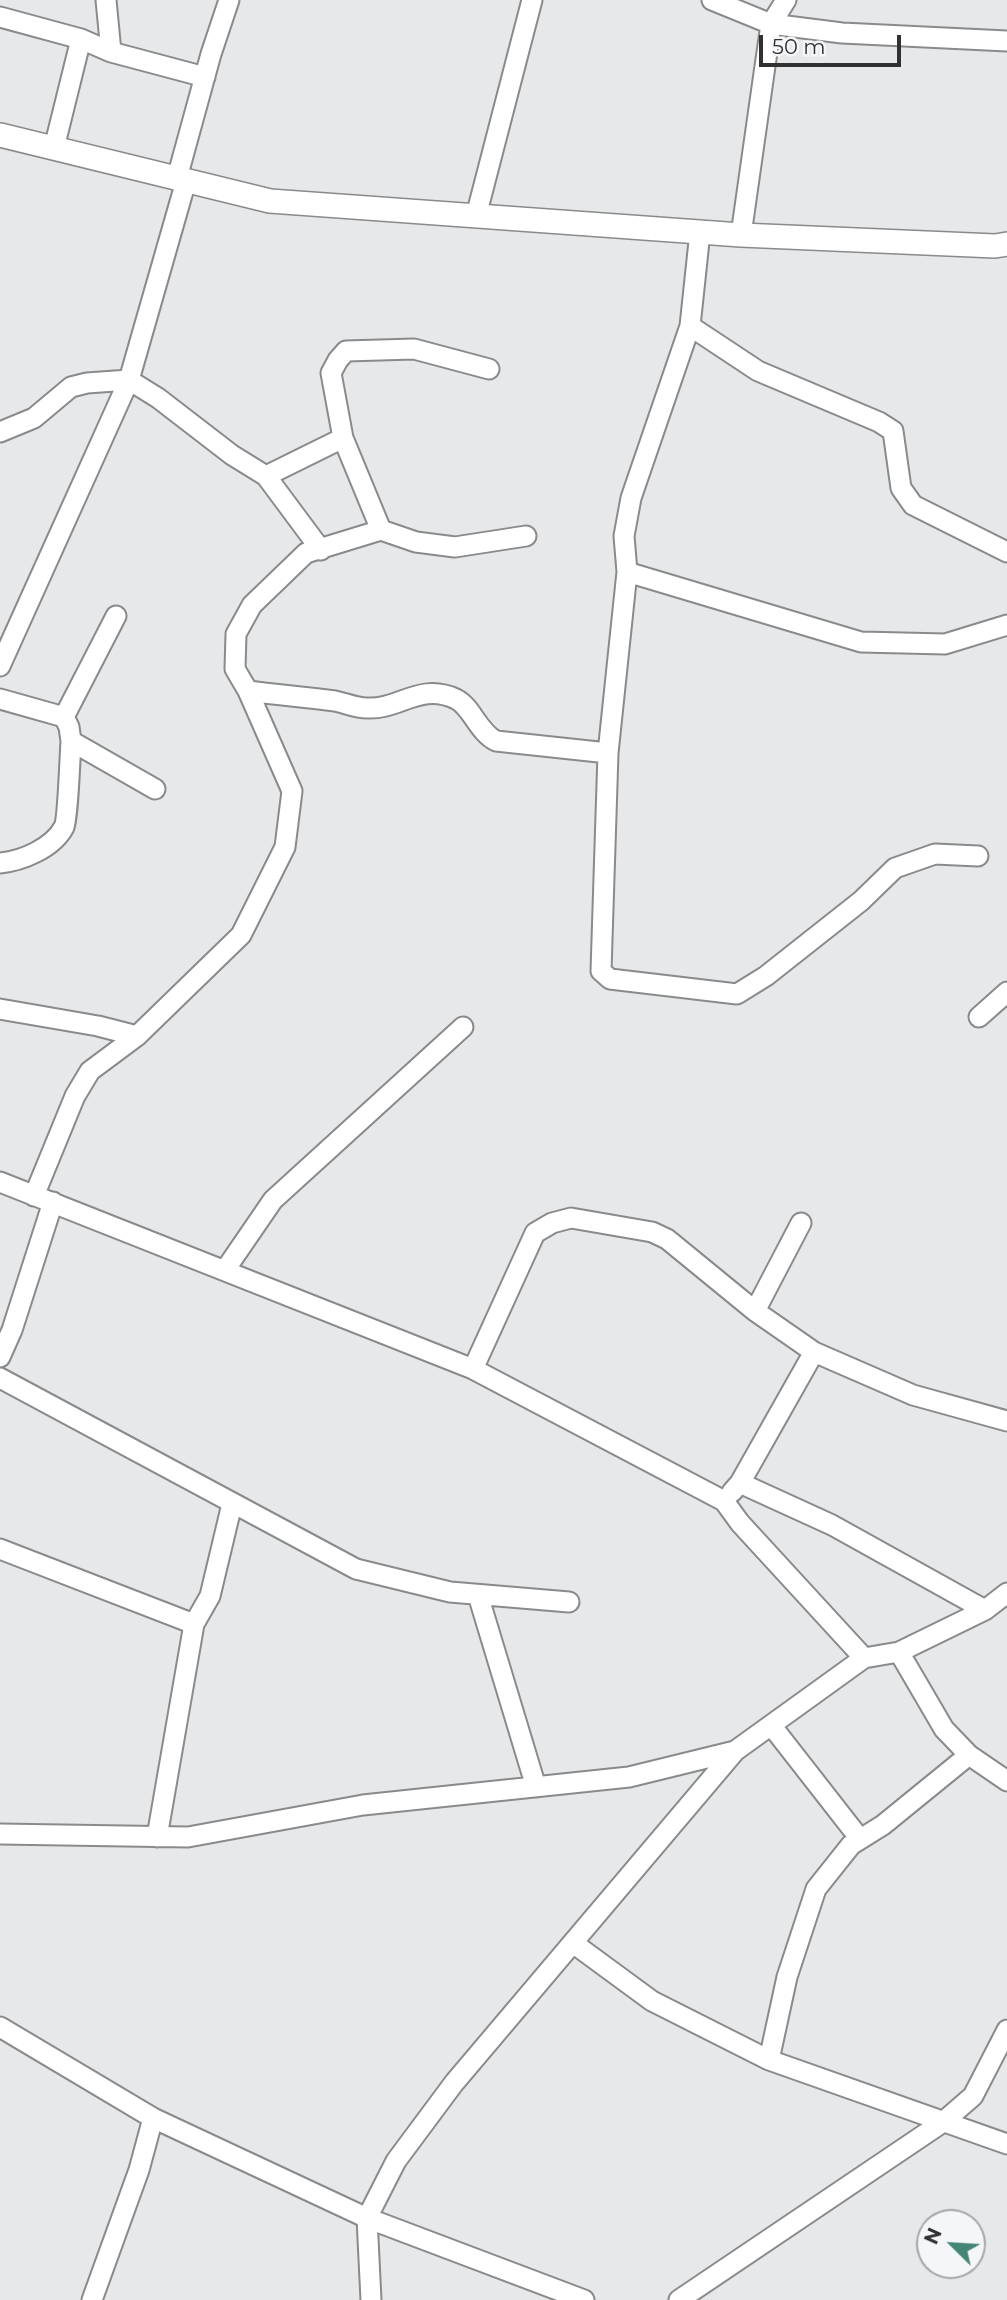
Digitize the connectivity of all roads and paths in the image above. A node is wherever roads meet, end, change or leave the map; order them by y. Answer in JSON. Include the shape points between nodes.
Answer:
{"nodes":[{"id":1,"x":106,"y":0,"type":"edge"},
{"id":2,"x":229,"y":0,"type":"edge"},
{"id":3,"x":532,"y":0,"type":"edge"},
{"id":4,"x":712,"y":0,"type":"edge"},
{"id":5,"x":786,"y":0,"type":"edge"},
{"id":6,"x":0,"y":17,"type":"edge"},
{"id":7,"x":771,"y":24,"type":"junction"},
{"id":8,"x":81,"y":39,"type":"junction"},
{"id":9,"x":1007,"y":41,"type":"edge"},
{"id":10,"x":111,"y":52,"type":"junction"},
{"id":11,"x":205,"y":77,"type":"junction"},
{"id":12,"x":0,"y":135,"type":"edge"},
{"id":13,"x":54,"y":148,"type":"junction"},
{"id":14,"x":181,"y":179,"type":"junction"},
{"id":15,"x":476,"y":216,"type":"junction"},
{"id":16,"x":700,"y":232,"type":"junction"},
{"id":17,"x":741,"y":235,"type":"junction"},
{"id":18,"x":1007,"y":244,"type":"edge"},
{"id":19,"x":690,"y":326,"type":"junction"},
{"id":20,"x":489,"y":369,"type":"dead end"},
{"id":21,"x":129,"y":380,"type":"junction"},
{"id":22,"x":0,"y":432,"type":"edge"},
{"id":23,"x":343,"y":438,"type":"junction"},
{"id":24,"x":266,"y":475,"type":"junction"},
{"id":25,"x":382,"y":530,"type":"junction"},
{"id":26,"x":526,"y":536,"type":"dead end"},
{"id":27,"x":321,"y":550,"type":"junction"},
{"id":28,"x":1007,"y":552,"type":"edge"},
{"id":29,"x":627,"y":572,"type":"junction"},
{"id":30,"x":116,"y":616,"type":"dead end"},
{"id":31,"x":1007,"y":625,"type":"edge"},
{"id":32,"x":0,"y":666,"type":"edge"},
{"id":33,"x":248,"y":691,"type":"junction"},
{"id":34,"x":0,"y":699,"type":"edge"},
{"id":35,"x":64,"y":717,"type":"junction"},
{"id":36,"x":71,"y":741,"type":"junction"},
{"id":37,"x":608,"y":754,"type":"junction"},
{"id":38,"x":155,"y":789,"type":"dead end"},
{"id":39,"x":978,"y":856,"type":"dead end"},
{"id":40,"x":0,"y":863,"type":"edge"},
{"id":41,"x":1007,"y":992,"type":"edge"},
{"id":42,"x":0,"y":1009,"type":"edge"},
{"id":43,"x":979,"y":1017,"type":"dead end"},
{"id":44,"x":463,"y":1027,"type":"dead end"},
{"id":45,"x":137,"y":1036,"type":"junction"},
{"id":46,"x":0,"y":1182,"type":"edge"},
{"id":47,"x":44,"y":1199,"type":"junction"},
{"id":48,"x":801,"y":1223,"type":"dead end"},
{"id":49,"x":225,"y":1270,"type":"junction"},
{"id":50,"x":755,"y":1311,"type":"junction"},
{"id":51,"x":814,"y":1352,"type":"junction"},
{"id":52,"x":0,"y":1357,"type":"edge"},
{"id":53,"x":473,"y":1369,"type":"junction"},
{"id":54,"x":0,"y":1378,"type":"edge"},
{"id":55,"x":1007,"y":1421,"type":"edge"},
{"id":56,"x":740,"y":1483,"type":"junction"},
{"id":57,"x":724,"y":1500,"type":"junction"},
{"id":58,"x":232,"y":1504,"type":"junction"},
{"id":59,"x":0,"y":1549,"type":"edge"},
{"id":60,"x":1007,"y":1592,"type":"edge"},
{"id":61,"x":478,"y":1595,"type":"junction"},
{"id":62,"x":569,"y":1602,"type":"dead end"},
{"id":63,"x":985,"y":1610,"type":"junction"},
{"id":64,"x":194,"y":1624,"type":"junction"},
{"id":65,"x":899,"y":1652,"type":"junction"},
{"id":66,"x":864,"y":1658,"type":"junction"},
{"id":67,"x":771,"y":1725,"type":"junction"},
{"id":68,"x":735,"y":1751,"type":"junction"},
{"id":69,"x":969,"y":1755,"type":"junction"},
{"id":70,"x":1007,"y":1781,"type":"edge"},
{"id":71,"x":536,"y":1787,"type":"junction"},
{"id":72,"x":0,"y":1835,"type":"edge"},
{"id":73,"x":157,"y":1837,"type":"junction"},
{"id":74,"x":860,"y":1839,"type":"junction"},
{"id":75,"x":573,"y":1942,"type":"junction"},
{"id":76,"x":0,"y":2027,"type":"edge"},
{"id":77,"x":1007,"y":2030,"type":"edge"},
{"id":78,"x":769,"y":2060,"type":"junction"},
{"id":79,"x":153,"y":2118,"type":"junction"},
{"id":80,"x":943,"y":2122,"type":"junction"},
{"id":81,"x":1007,"y":2144,"type":"edge"},
{"id":82,"x":367,"y":2218,"type":"junction"},
{"id":83,"x":92,"y":2300,"type":"edge"},
{"id":84,"x":370,"y":2300,"type":"edge"},
{"id":85,"x":584,"y":2300,"type":"edge"},
{"id":86,"x":678,"y":2300,"type":"edge"}],
"edges":[{"from":1,"to":10,"type":"street"},
{"from":2,"to":11,"type":"street"},
{"from":3,"to":15,"type":"street"},
{"from":4,"to":7,"type":"street"},
{"from":5,"to":7,"type":"street"},
{"from":6,"to":8,"type":"street"},
{"from":7,"to":9,"type":"street","via":[[842,33]]},
{"from":7,"to":17,"type":"street"},
{"from":8,"to":10,"type":"street"},
{"from":8,"to":13,"type":"street"},
{"from":10,"to":11,"type":"street"},
{"from":11,"to":14,"type":"street"},
{"from":12,"to":13,"type":"street"},
{"from":13,"to":14,"type":"street"},
{"from":14,"to":15,"type":"street","via":[[270,201]]},
{"from":14,"to":21,"type":"street"},
{"from":15,"to":16,"type":"street"},
{"from":16,"to":17,"type":"street"},
{"from":16,"to":19,"type":"street"},
{"from":17,"to":18,"type":"street"},
{"from":19,"to":28,"type":"street","via":[[758,371],[893,431],[901,488],[913,505]]},
{"from":19,"to":29,"type":"street","via":[[631,498],[624,536]]},
{"from":20,"to":23,"type":"street","via":[[414,349],[346,351],[331,373]]},
{"from":21,"to":22,"type":"street","via":[[71,387],[34,418]]},
{"from":21,"to":24,"type":"street"},
{"from":21,"to":32,"type":"street"},
{"from":23,"to":24,"type":"street"},
{"from":23,"to":25,"type":"street"},
{"from":24,"to":27,"type":"street"},
{"from":25,"to":26,"type":"street","via":[[416,542],[455,547]]},
{"from":25,"to":27,"type":"street"},
{"from":27,"to":33,"type":"street","via":[[306,553],[252,605],[236,634],[235,669]]},
{"from":29,"to":31,"type":"street","via":[[861,642],[945,644]]},
{"from":29,"to":37,"type":"street"},
{"from":30,"to":35,"type":"street"},
{"from":33,"to":37,"type":"street","via":[[366,708],[424,693],[447,696],[459,700],[486,736],[496,741]]},
{"from":33,"to":45,"type":"street","via":[[292,791],[285,847],[241,935]]},
{"from":34,"to":35,"type":"street"},
{"from":35,"to":36,"type":"street"},
{"from":36,"to":38,"type":"street"},
{"from":36,"to":40,"type":"street","via":[[65,827],[41,851]]},
{"from":37,"to":39,"type":"street","via":[[601,971],[610,979],[737,994],[861,901],[895,868],[935,854]]},
{"from":41,"to":43,"type":"street"},
{"from":42,"to":45,"type":"street"},
{"from":44,"to":49,"type":"street","via":[[273,1200]]},
{"from":45,"to":47,"type":"street","via":[[90,1071],[75,1096]]},
{"from":46,"to":47,"type":"street"},
{"from":47,"to":49,"type":"street"},
{"from":47,"to":52,"type":"street","via":[[12,1331]]},
{"from":48,"to":50,"type":"street"},
{"from":49,"to":53,"type":"street"},
{"from":50,"to":51,"type":"street"},
{"from":50,"to":53,"type":"street","via":[[667,1239],[652,1232],[571,1218],[535,1233]]},
{"from":51,"to":55,"type":"street","via":[[913,1395]]},
{"from":51,"to":56,"type":"street"},
{"from":53,"to":57,"type":"street"},
{"from":54,"to":58,"type":"street"},
{"from":56,"to":57,"type":"street"},
{"from":56,"to":63,"type":"street","via":[[832,1525]]},
{"from":57,"to":66,"type":"street"},
{"from":58,"to":61,"type":"street","via":[[356,1569]]},
{"from":58,"to":64,"type":"street","via":[[210,1597]]},
{"from":59,"to":64,"type":"street"},
{"from":60,"to":63,"type":"street"},
{"from":61,"to":62,"type":"street"},
{"from":61,"to":71,"type":"street"},
{"from":63,"to":65,"type":"street"},
{"from":64,"to":73,"type":"street"},
{"from":65,"to":66,"type":"street"},
{"from":65,"to":69,"type":"street","via":[[944,1729]]},
{"from":66,"to":67,"type":"street"},
{"from":67,"to":68,"type":"street"},
{"from":67,"to":74,"type":"street"},
{"from":68,"to":71,"type":"street","via":[[629,1777]]},
{"from":68,"to":75,"type":"street"},
{"from":69,"to":70,"type":"street"},
{"from":69,"to":74,"type":"street"},
{"from":71,"to":73,"type":"street","via":[[363,1805],[188,1837]]},
{"from":72,"to":73,"type":"street"},
{"from":74,"to":78,"type":"street","via":[[816,1889],[787,1977]]},
{"from":75,"to":78,"type":"street","via":[[652,2001]]},
{"from":75,"to":82,"type":"street","via":[[454,2083],[396,2161]]},
{"from":76,"to":79,"type":"street"},
{"from":77,"to":80,"type":"street","via":[[973,2096]]},
{"from":78,"to":80,"type":"street"},
{"from":79,"to":82,"type":"street"},
{"from":79,"to":83,"type":"street"},
{"from":80,"to":81,"type":"street"},
{"from":80,"to":86,"type":"street"},
{"from":82,"to":84,"type":"street"},
{"from":82,"to":85,"type":"street"}]}
